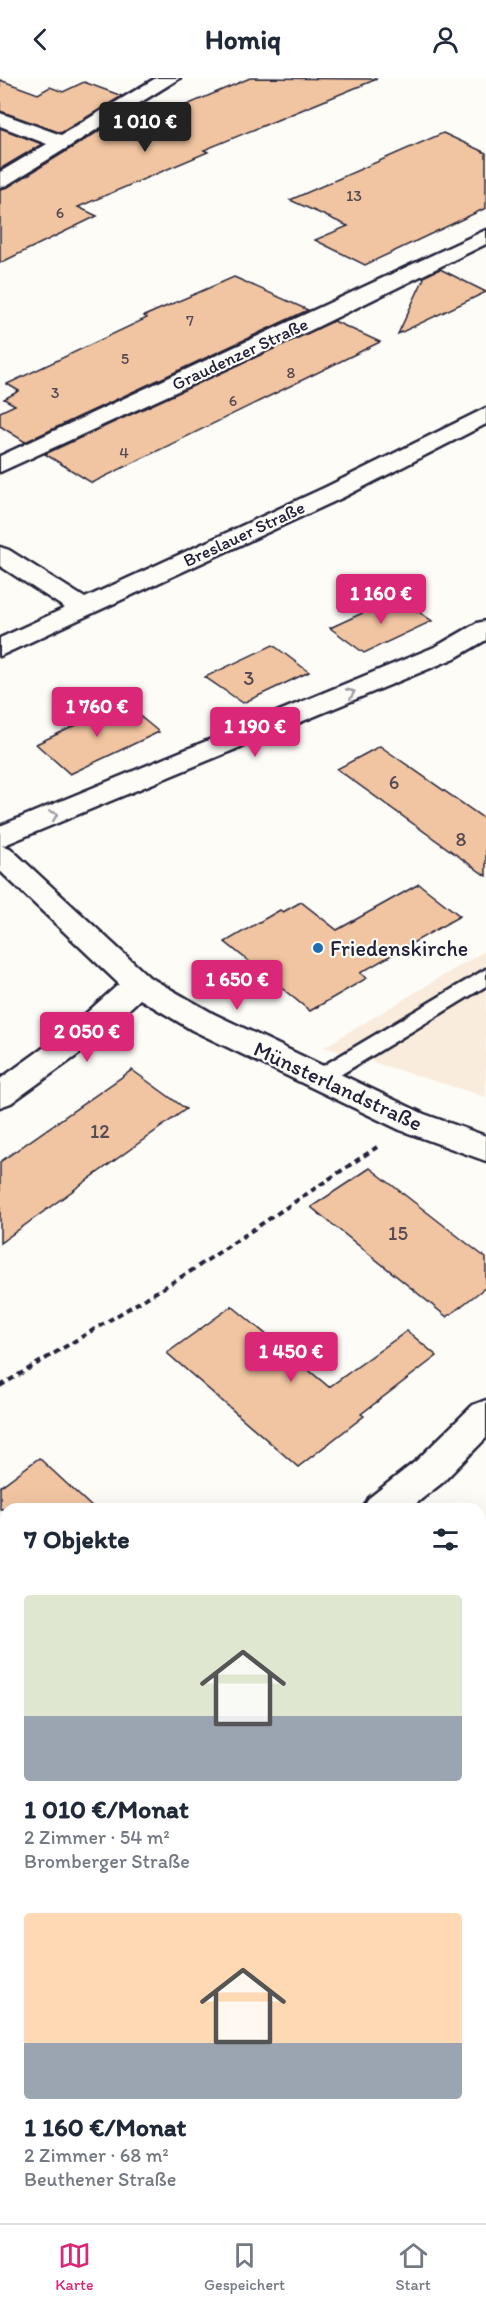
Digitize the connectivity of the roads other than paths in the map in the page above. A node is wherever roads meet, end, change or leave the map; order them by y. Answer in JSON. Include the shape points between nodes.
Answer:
{"nodes":[{"id":1,"x":170,"y":78,"type":"edge"},
{"id":2,"x":0,"y":119,"type":"edge"},
{"id":3,"x":61,"y":142,"type":"junction"},
{"id":4,"x":0,"y":181,"type":"edge"},
{"id":5,"x":483,"y":240,"type":"edge"},
{"id":6,"x":486,"y":415,"type":"edge"},
{"id":7,"x":0,"y":465,"type":"edge"},
{"id":8,"x":0,"y":555,"type":"edge"},
{"id":9,"x":84,"y":609,"type":"junction"},
{"id":10,"x":486,"y":629,"type":"edge"},
{"id":11,"x":0,"y":648,"type":"edge"},
{"id":12,"x":0,"y":837,"type":"edge"},
{"id":13,"x":0,"y":855,"type":"edge"},
{"id":14,"x":486,"y":975,"type":"edge"},
{"id":15,"x":138,"y":984,"type":"junction"},
{"id":16,"x":319,"y":1078,"type":"junction"},
{"id":17,"x":0,"y":1095,"type":"edge"},
{"id":18,"x":486,"y":1149,"type":"edge"},
{"id":19,"x":486,"y":1416,"type":"edge"},
{"id":20,"x":390,"y":1503,"type":"edge"}],
"edges":[{"from":1,"to":3,"type":"street"},
{"from":2,"to":3,"type":"street"},
{"from":3,"to":4,"type":"street"},
{"from":5,"to":7,"type":"street","name":"Graudenzer Straße"},
{"from":6,"to":9,"type":"street","name":"Breslauer Straße","via":[[335,492]]},
{"from":8,"to":9,"type":"street"},
{"from":9,"to":11,"type":"street","name":"Breslauer Straße"},
{"from":12,"to":10,"type":"street","one_way":true,"via":[[435,657]]},
{"from":13,"to":15,"type":"street","name":"Münsterlandstraße"},
{"from":14,"to":16,"type":"lane"},
{"from":15,"to":16,"type":"street","name":"Münsterlandstraße","via":[[203,1023]]},
{"from":15,"to":17,"type":"street","via":[[75,1041]]},
{"from":16,"to":18,"type":"street","name":"Münsterlandstraße","via":[[412,1122]]},
{"from":19,"to":20,"type":"street","via":[[429,1472]]}]}
